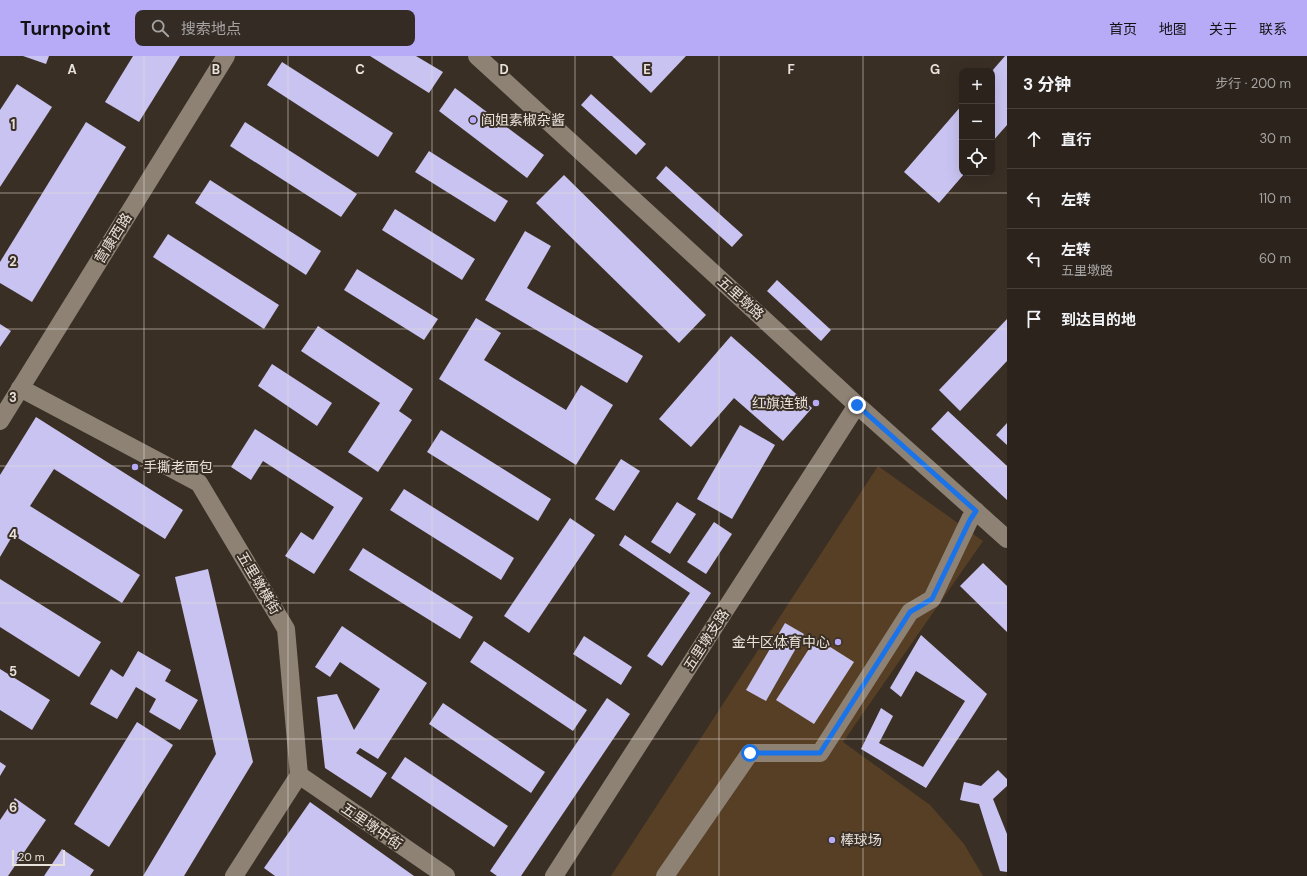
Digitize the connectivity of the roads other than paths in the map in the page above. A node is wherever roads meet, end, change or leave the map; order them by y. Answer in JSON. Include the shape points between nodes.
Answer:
{"nodes":[{"id":1,"x":226,"y":56,"type":"edge"},
{"id":2,"x":477,"y":56,"type":"edge"},
{"id":3,"x":20,"y":388,"type":"junction"},
{"id":4,"x":857,"y":405,"type":"junction"},
{"id":5,"x":0,"y":421,"type":"edge"},
{"id":6,"x":976,"y":511,"type":"junction"},
{"id":7,"x":1007,"y":539,"type":"edge"},
{"id":8,"x":299,"y":775,"type":"junction"},
{"id":9,"x":234,"y":876,"type":"edge"},
{"id":10,"x":446,"y":876,"type":"edge"},
{"id":11,"x":554,"y":876,"type":"edge"},
{"id":12,"x":664,"y":876,"type":"edge"}],
"edges":[{"from":1,"to":3,"type":"street","name":"营康西路"},
{"from":2,"to":4,"type":"street","name":"五里墩路"},
{"from":3,"to":5,"type":"street","name":"营康西路"},
{"from":3,"to":8,"type":"street","name":"五里墩横街","via":[[199,483],[286,629]]},
{"from":4,"to":6,"type":"street","name":"五里墩路"},
{"from":4,"to":11,"type":"street","name":"五里墩支路"},
{"from":6,"to":7,"type":"street","name":"五里墩路"},
{"from":6,"to":12,"type":"street","via":[[932,599],[910,612],[820,753],[750,753]]},
{"from":8,"to":9,"type":"street"},
{"from":8,"to":10,"type":"street","name":"五里墩中街"}]}
